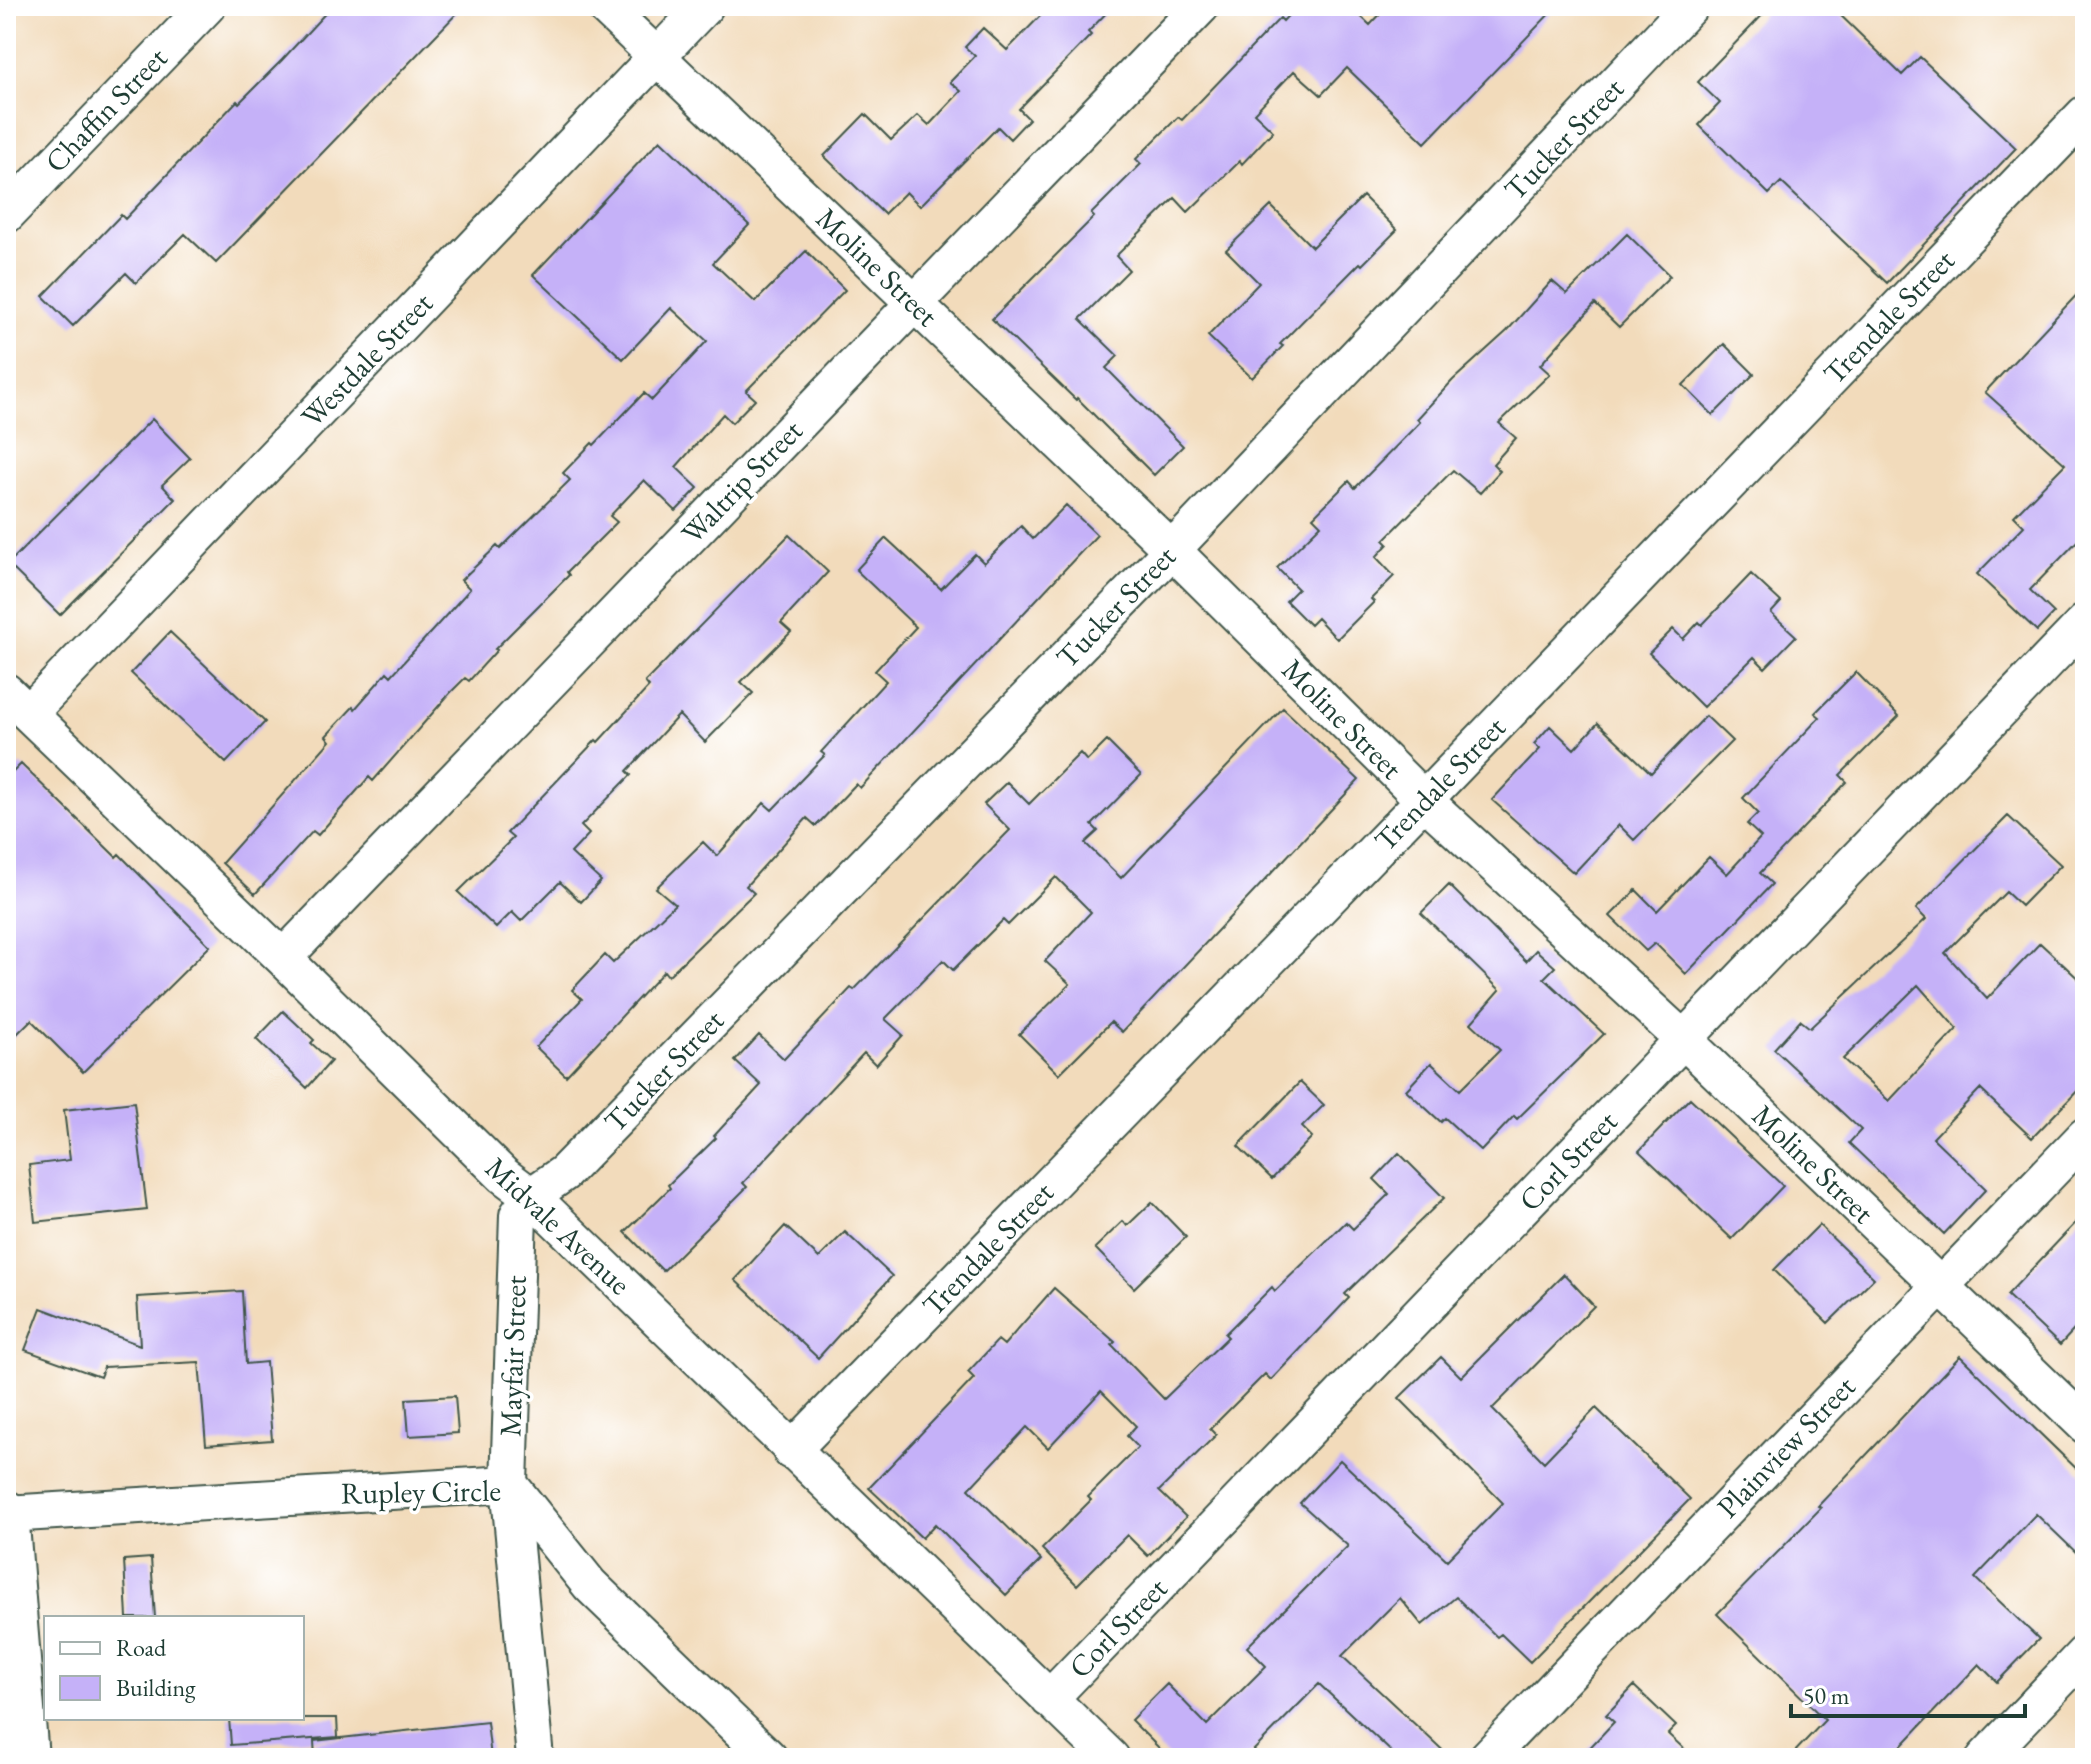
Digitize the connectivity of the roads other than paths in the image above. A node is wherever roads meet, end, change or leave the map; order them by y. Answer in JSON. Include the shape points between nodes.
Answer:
{"nodes":[{"id":1,"x":207,"y":6,"type":"edge"},
{"id":2,"x":604,"y":6,"type":"edge"},
{"id":3,"x":705,"y":6,"type":"edge"},
{"id":4,"x":1201,"y":6,"type":"edge"},
{"id":5,"x":1690,"y":6,"type":"edge"},
{"id":6,"x":656,"y":57,"type":"junction"},
{"id":7,"x":2081,"y":128,"type":"edge"},
{"id":8,"x":6,"y":215,"type":"edge"},
{"id":9,"x":914,"y":303,"type":"junction"},
{"id":10,"x":1172,"y":550,"type":"junction"},
{"id":11,"x":2085,"y":622,"type":"edge"},
{"id":12,"x":18,"y":703,"type":"edge"},
{"id":13,"x":1424,"y":800,"type":"junction"},
{"id":14,"x":283,"y":958,"type":"junction"},
{"id":15,"x":1684,"y":1040,"type":"junction"},
{"id":16,"x":2085,"y":1136,"type":"edge"},
{"id":17,"x":531,"y":1196,"type":"junction"},
{"id":18,"x":1941,"y":1287,"type":"junction"},
{"id":19,"x":2085,"y":1425,"type":"edge"},
{"id":20,"x":791,"y":1451,"type":"junction"},
{"id":21,"x":509,"y":1484,"type":"junction"},
{"id":22,"x":6,"y":1514,"type":"edge"},
{"id":23,"x":2085,"y":1653,"type":"edge"},
{"id":24,"x":1049,"y":1699,"type":"junction"},
{"id":25,"x":26,"y":1758,"type":"edge"},
{"id":26,"x":535,"y":1758,"type":"edge"},
{"id":27,"x":769,"y":1758,"type":"edge"},
{"id":28,"x":1111,"y":1758,"type":"edge"},
{"id":29,"x":1487,"y":1758,"type":"edge"},
{"id":30,"x":1985,"y":1758,"type":"edge"}],
"edges":[{"from":1,"to":8,"type":"street","name":"Chaffin Street"},
{"from":2,"to":6,"type":"street","name":"Moline Street"},
{"from":3,"to":6,"type":"street","name":"Westdale Street"},
{"from":4,"to":9,"type":"street","name":"Waltrip Street"},
{"from":5,"to":10,"type":"street","name":"Tucker Street"},
{"from":6,"to":9,"type":"street","name":"Moline Street"},
{"from":6,"to":12,"type":"street","name":"Westdale Street"},
{"from":7,"to":13,"type":"street","name":"Trendale Street"},
{"from":9,"to":10,"type":"street","name":"Moline Street"},
{"from":9,"to":14,"type":"street","name":"Waltrip Street"},
{"from":10,"to":13,"type":"street","name":"Moline Street"},
{"from":10,"to":17,"type":"street","name":"Tucker Street","via":[[564,1173]]},
{"from":11,"to":15,"type":"street","name":"Corl Street"},
{"from":12,"to":14,"type":"street","name":"Midvale Avenue"},
{"from":13,"to":15,"type":"street","name":"Moline Street"},
{"from":13,"to":20,"type":"street","name":"Trendale Street"},
{"from":14,"to":17,"type":"street","name":"Midvale Avenue","via":[[503,1175]]},
{"from":15,"to":18,"type":"street","name":"Moline Street"},
{"from":15,"to":24,"type":"street","name":"Corl Street"},
{"from":16,"to":18,"type":"street","name":"Plainview Street"},
{"from":17,"to":20,"type":"street","name":"Midvale Avenue"},
{"from":17,"to":21,"type":"street","name":"Mayfair Street","via":[[518,1215]]},
{"from":18,"to":19,"type":"street","name":"Moline Street"},
{"from":18,"to":29,"type":"street","name":"Plainview Street"},
{"from":20,"to":24,"type":"street","name":"Midvale Avenue"},
{"from":21,"to":22,"type":"street","name":"Rupley Circle"},
{"from":21,"to":26,"type":"street","name":"Mayfair Street"},
{"from":21,"to":27,"type":"street","name":"Rupley Circle","via":[[590,1585]]},
{"from":22,"to":25,"type":"main road"},
{"from":23,"to":30,"type":"street"},
{"from":24,"to":28,"type":"street","name":"Midvale Avenue"}]}
